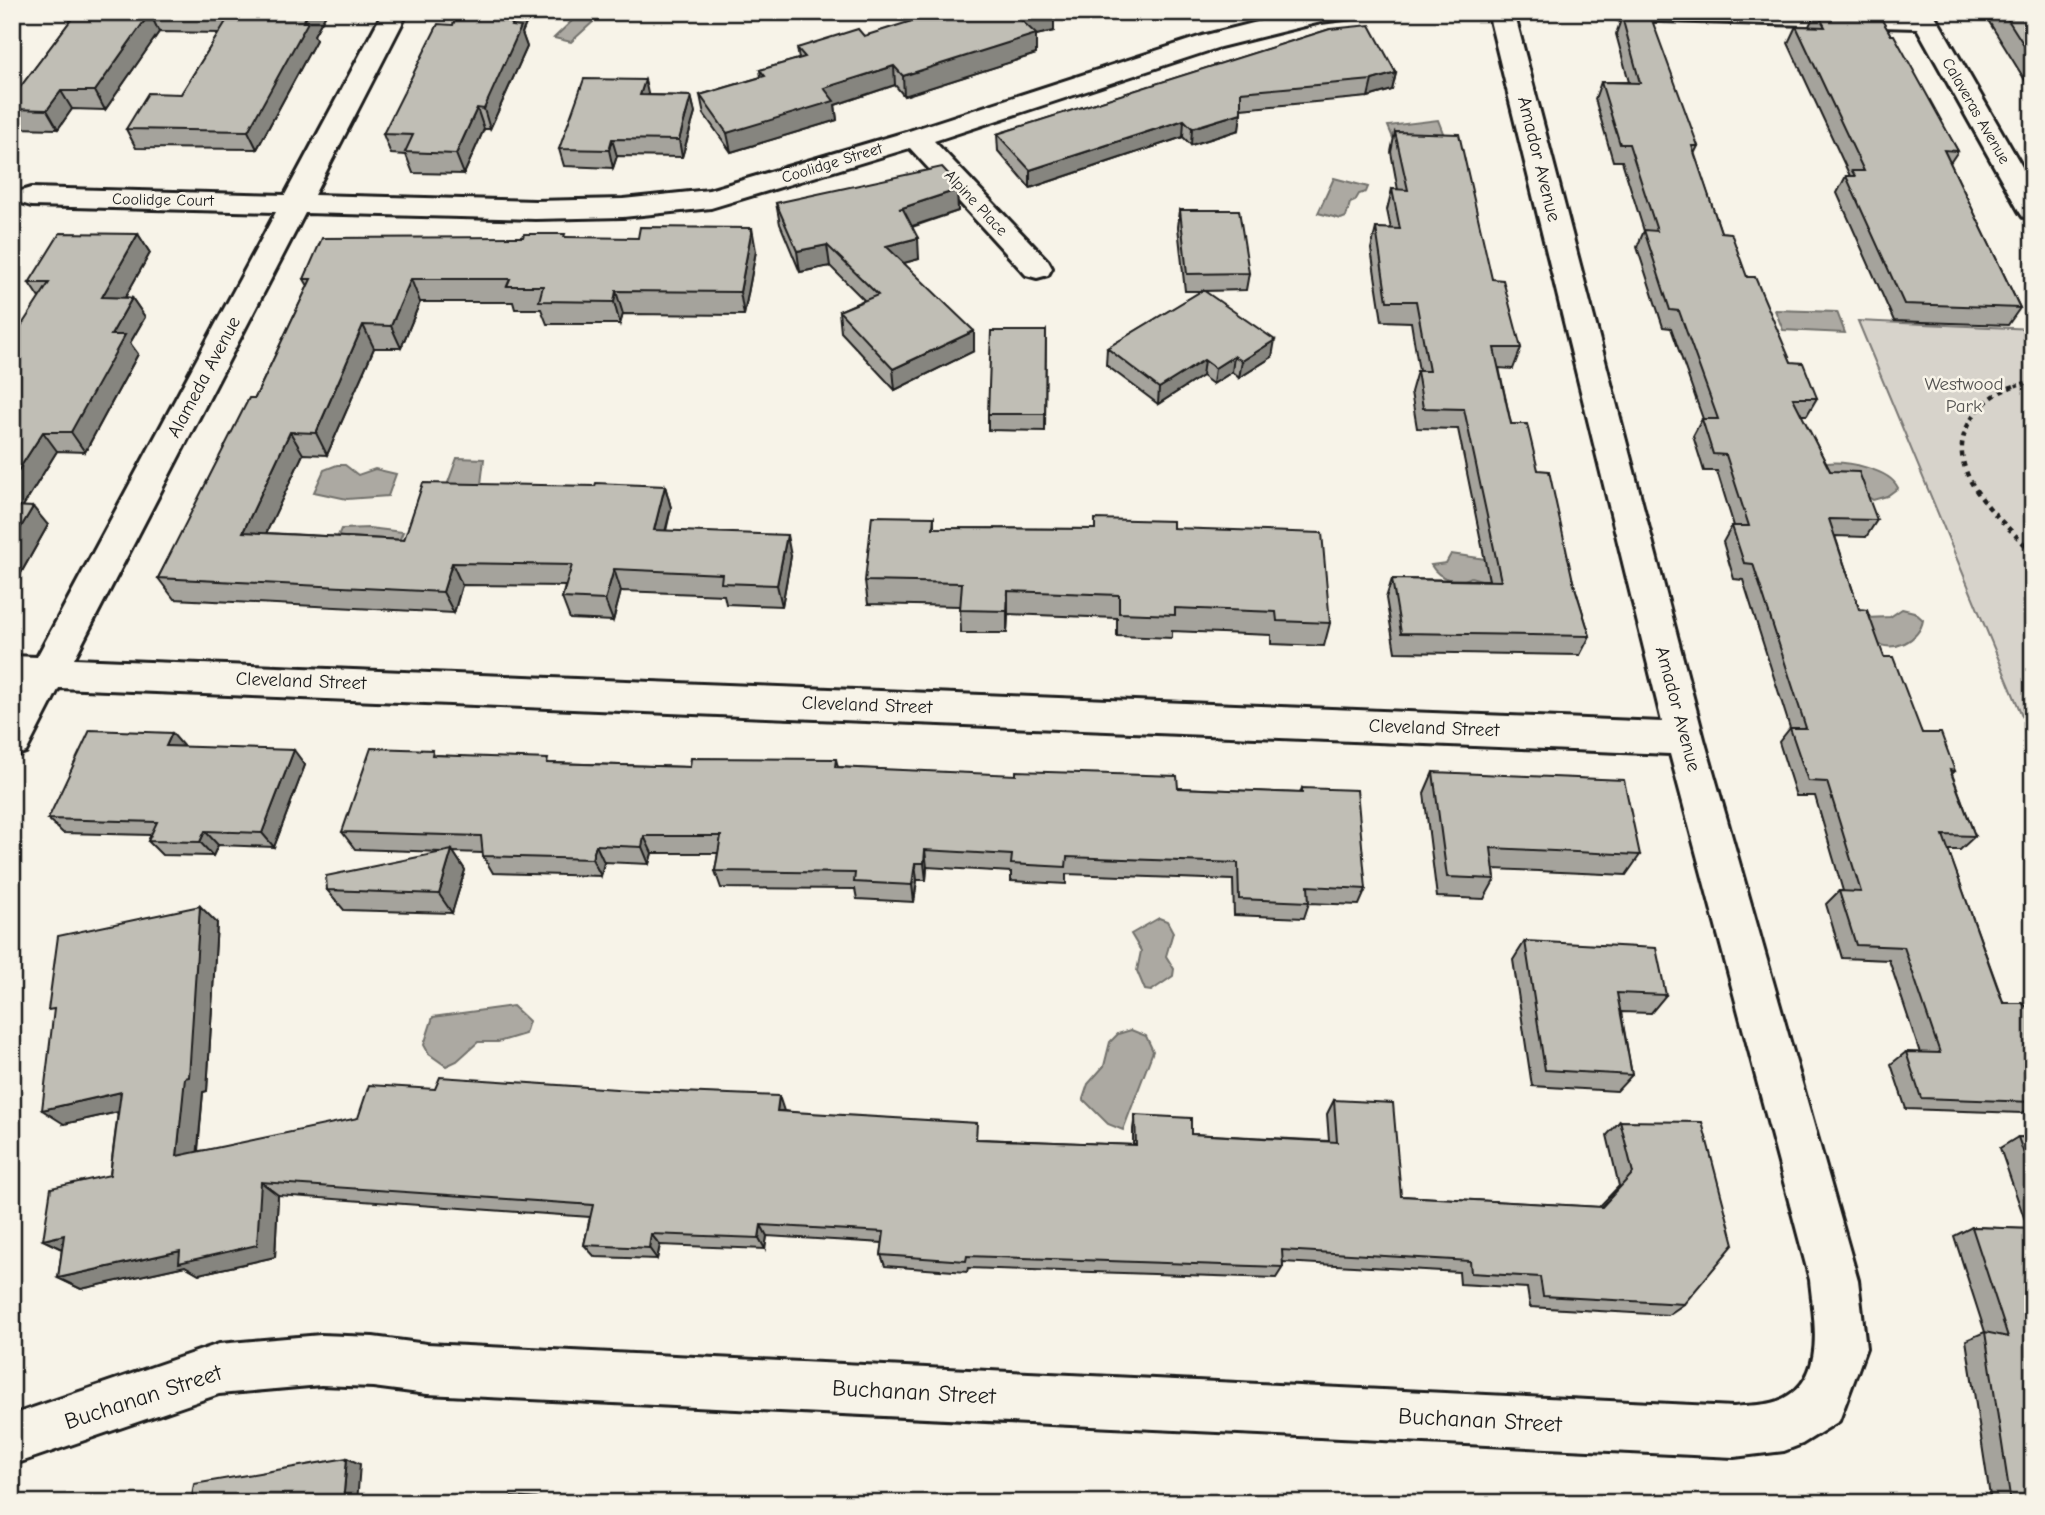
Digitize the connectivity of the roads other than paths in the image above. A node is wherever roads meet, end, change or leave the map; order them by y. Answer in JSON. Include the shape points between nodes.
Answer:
{"nodes":[{"id":1,"x":396,"y":12,"type":"edge"},
{"id":2,"x":1352,"y":12,"type":"edge"},
{"id":3,"x":1501,"y":12,"type":"edge"},
{"id":4,"x":1621,"y":12,"type":"edge"},
{"id":5,"x":1923,"y":16,"type":"edge"},
{"id":6,"x":916,"y":138,"type":"junction"},
{"id":7,"x":31,"y":197,"type":"dead end"},
{"id":8,"x":296,"y":202,"type":"junction"},
{"id":9,"x":2033,"y":211,"type":"edge"},
{"id":10,"x":1037,"y":268,"type":"dead end"},
{"id":11,"x":12,"y":671,"type":"edge"},
{"id":12,"x":49,"y":672,"type":"junction"},
{"id":13,"x":1685,"y":739,"type":"junction"},
{"id":14,"x":12,"y":741,"type":"edge"},
{"id":15,"x":1821,"y":1402,"type":"joint"},
{"id":16,"x":12,"y":1440,"type":"edge"}],
"edges":[{"from":1,"to":8,"type":"street","name":"Alameda Avenue"},
{"from":2,"to":6,"type":"street","name":"Coolidge Street","via":[[1321,14],[1211,41]]},
{"from":3,"to":13,"type":"street","name":"Amador Avenue"},
{"from":4,"to":5,"type":"street"},
{"from":5,"to":9,"type":"street","name":"Calaveras Avenue"},
{"from":6,"to":8,"type":"street","name":"Coolidge Street","via":[[712,199],[686,202],[535,210]]},
{"from":6,"to":10,"type":"street","name":"Alpine Place"},
{"from":7,"to":8,"type":"street","name":"Coolidge Court"},
{"from":8,"to":12,"type":"street","name":"Alameda Avenue"},
{"from":11,"to":12,"type":"street","name":"Cleveland Street"},
{"from":12,"to":13,"type":"street","name":"Cleveland Street"},
{"from":12,"to":14,"type":"street","name":"Alameda Avenue"},
{"from":13,"to":15,"type":"street","name":"Amador Avenue","via":[[1834,1280],[1841,1348]]},
{"from":15,"to":16,"type":"street","name":"Buchanan Street","via":[[1784,1426],[1734,1432],[427,1369],[321,1360],[219,1369]]}]}
